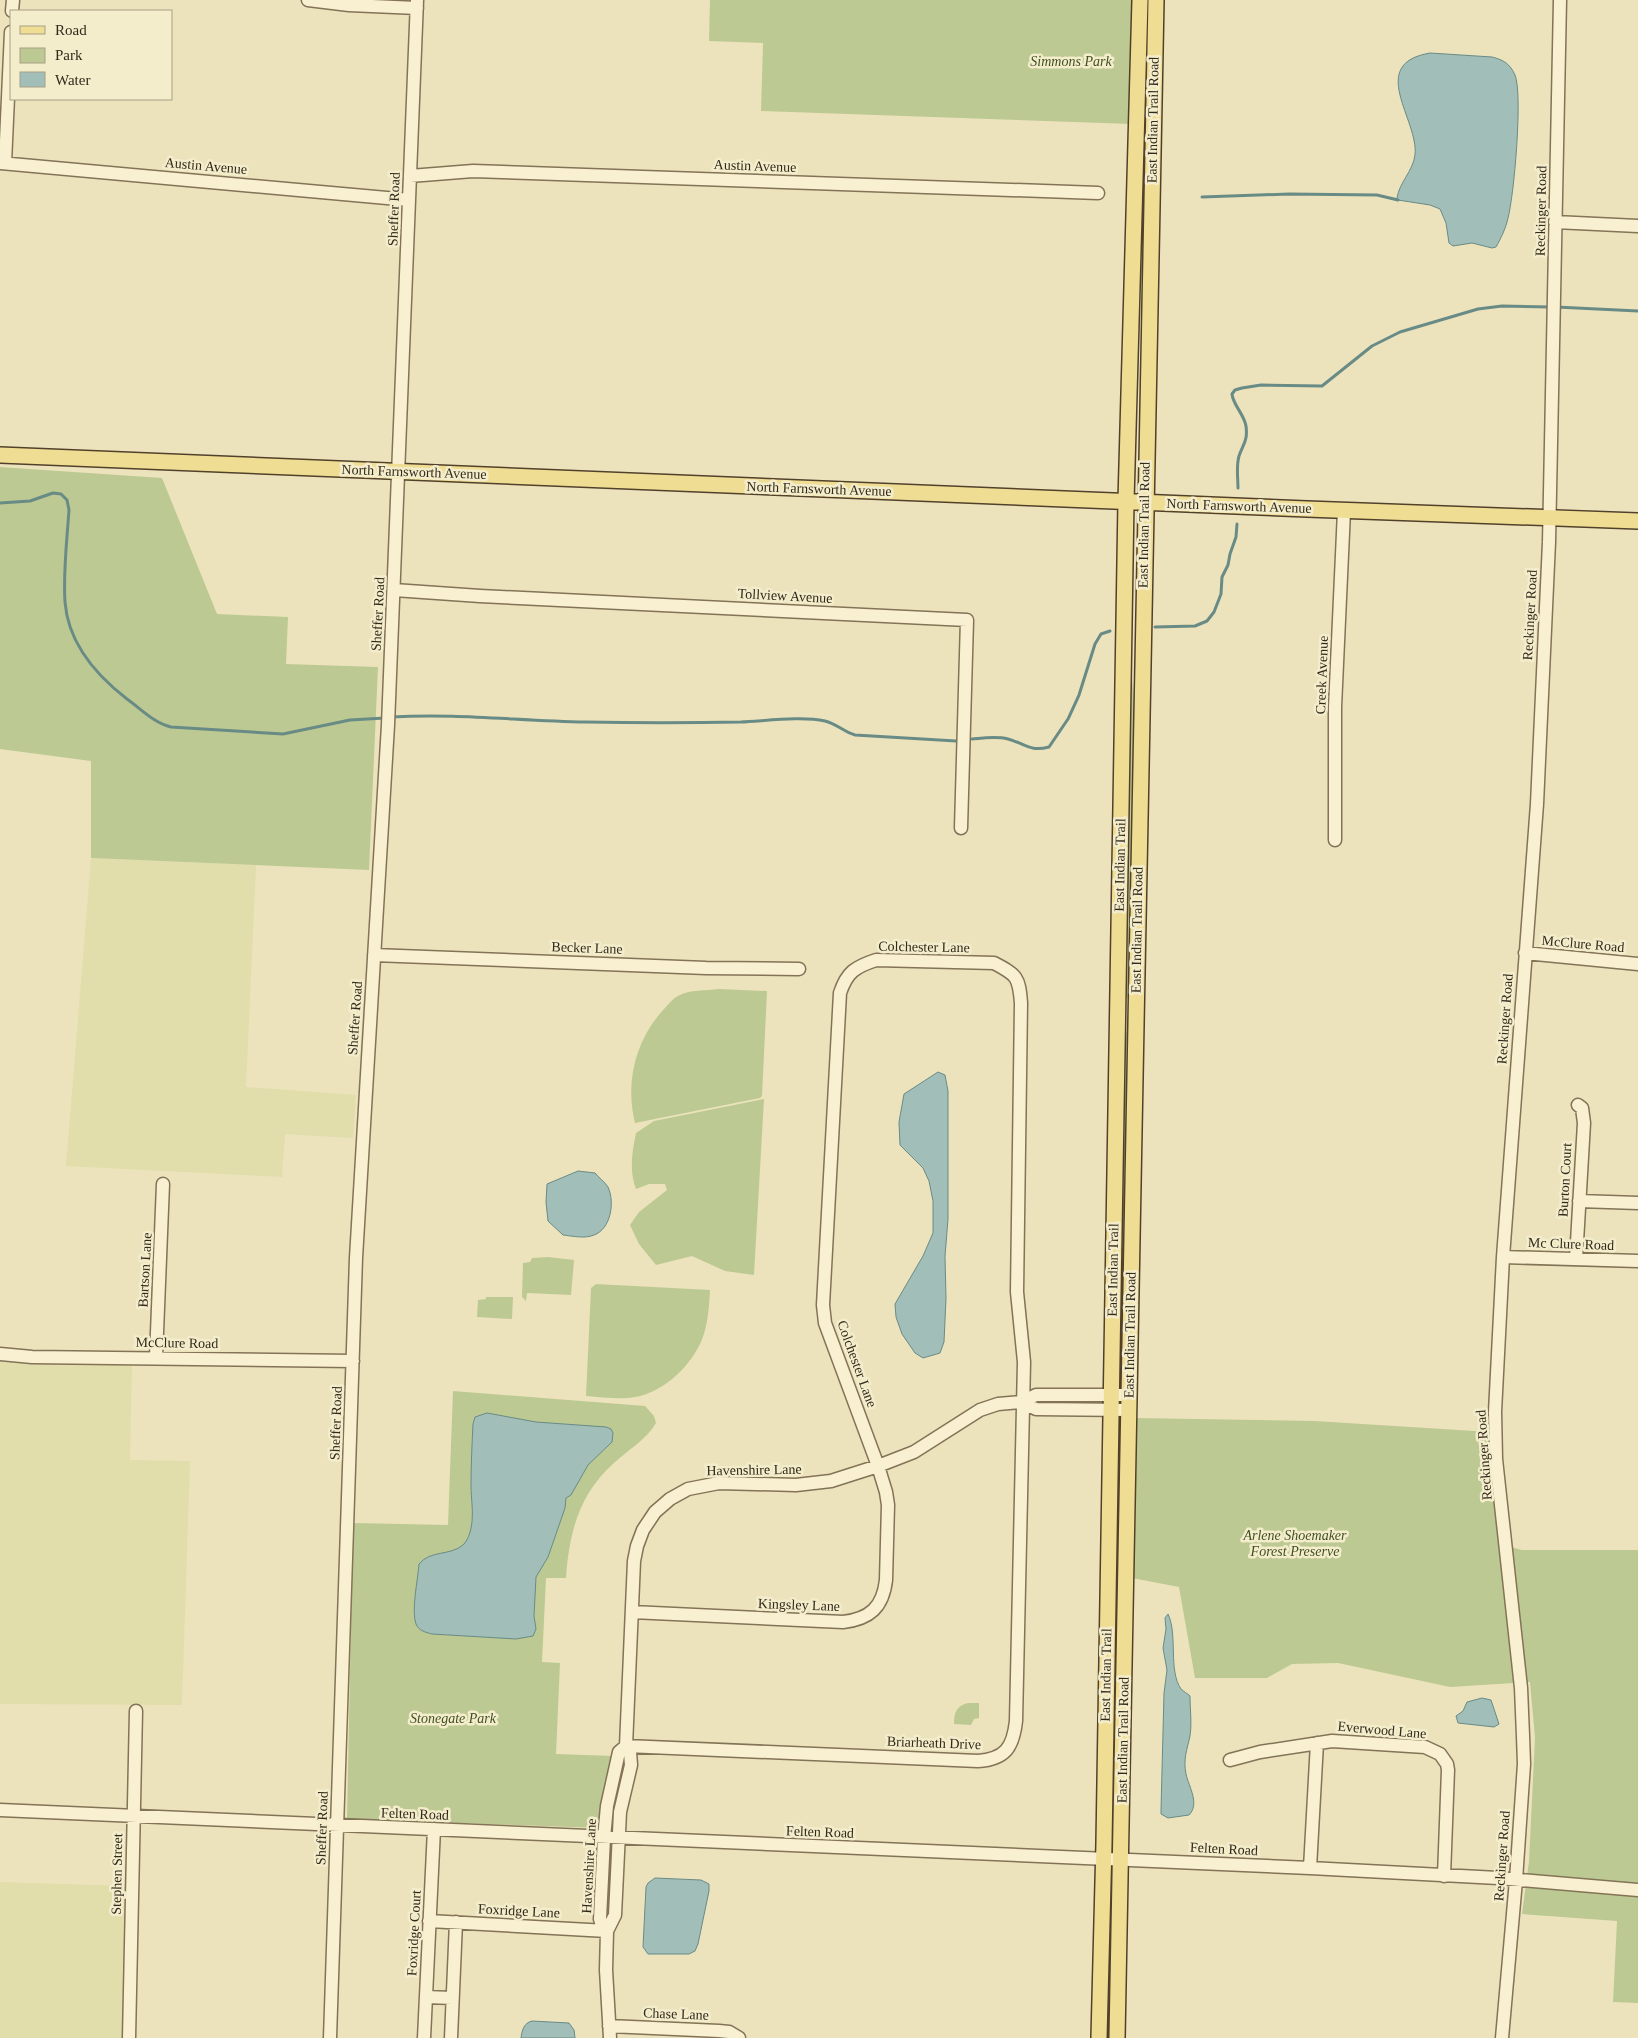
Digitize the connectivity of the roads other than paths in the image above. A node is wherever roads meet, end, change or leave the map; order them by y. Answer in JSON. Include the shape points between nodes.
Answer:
{"nodes":[{"id":1,"x":308,"y":0,"type":"edge"},
{"id":2,"x":1140,"y":0,"type":"edge"},
{"id":3,"x":1156,"y":0,"type":"edge"},
{"id":4,"x":1560,"y":0,"type":"edge"},
{"id":5,"x":417,"y":4,"type":"edge"},
{"id":6,"x":10,"y":48,"type":"edge"},
{"id":7,"x":3,"y":163,"type":"edge"},
{"id":8,"x":410,"y":176,"type":"junction"},
{"id":9,"x":1098,"y":193,"type":"dead end"},
{"id":10,"x":409,"y":200,"type":"junction"},
{"id":11,"x":1555,"y":222,"type":"junction"},
{"id":12,"x":1638,"y":226,"type":"edge"},
{"id":13,"x":0,"y":455,"type":"edge"},
{"id":14,"x":398,"y":472,"type":"junction"},
{"id":15,"x":1126,"y":501,"type":"junction"},
{"id":16,"x":1144,"y":502,"type":"junction"},
{"id":17,"x":1344,"y":511,"type":"junction"},
{"id":18,"x":1550,"y":518,"type":"junction"},
{"id":19,"x":1638,"y":521,"type":"edge"},
{"id":20,"x":394,"y":590,"type":"junction"},
{"id":21,"x":961,"y":828,"type":"dead end"},
{"id":22,"x":1335,"y":840,"type":"dead end"},
{"id":23,"x":1525,"y":953,"type":"junction"},
{"id":24,"x":374,"y":955,"type":"junction"},
{"id":25,"x":1638,"y":964,"type":"edge"},
{"id":26,"x":798,"y":969,"type":"dead end"},
{"id":27,"x":1118,"y":1014,"type":"junction"},
{"id":28,"x":1136,"y":1014,"type":"junction"},
{"id":29,"x":1578,"y":1104,"type":"dead end"},
{"id":30,"x":163,"y":1184,"type":"dead end"},
{"id":31,"x":1579,"y":1201,"type":"junction"},
{"id":32,"x":1638,"y":1203,"type":"edge"},
{"id":33,"x":1503,"y":1257,"type":"junction"},
{"id":34,"x":1576,"y":1259,"type":"junction"},
{"id":35,"x":1638,"y":1261,"type":"edge"},
{"id":36,"x":0,"y":1354,"type":"edge"},
{"id":37,"x":156,"y":1358,"type":"junction"},
{"id":38,"x":353,"y":1361,"type":"junction"},
{"id":39,"x":1022,"y":1402,"type":"junction"},
{"id":40,"x":1111,"y":1403,"type":"junction"},
{"id":41,"x":1129,"y":1403,"type":"junction"},
{"id":42,"x":878,"y":1466,"type":"junction"},
{"id":43,"x":632,"y":1612,"type":"junction"},
{"id":44,"x":136,"y":1710,"type":"dead end"},
{"id":45,"x":1317,"y":1742,"type":"junction"},
{"id":46,"x":626,"y":1746,"type":"junction"},
{"id":47,"x":1230,"y":1760,"type":"dead end"},
{"id":48,"x":0,"y":1810,"type":"edge"},
{"id":49,"x":133,"y":1816,"type":"junction"},
{"id":50,"x":336,"y":1826,"type":"junction"},
{"id":51,"x":434,"y":1829,"type":"junction"},
{"id":52,"x":604,"y":1838,"type":"junction"},
{"id":53,"x":618,"y":1839,"type":"junction"},
{"id":54,"x":1103,"y":1860,"type":"junction"},
{"id":55,"x":1121,"y":1860,"type":"junction"},
{"id":56,"x":1310,"y":1868,"type":"junction"},
{"id":57,"x":1444,"y":1876,"type":"junction"},
{"id":58,"x":1516,"y":1880,"type":"junction"},
{"id":59,"x":1638,"y":1890,"type":"edge"},
{"id":60,"x":430,"y":1921,"type":"junction"},
{"id":61,"x":456,"y":1922,"type":"junction"},
{"id":62,"x":607,"y":1930,"type":"junction"},
{"id":63,"x":426,"y":1997,"type":"junction"},
{"id":64,"x":452,"y":1998,"type":"junction"},
{"id":65,"x":610,"y":2032,"type":"edge"},
{"id":66,"x":129,"y":2038,"type":"edge"},
{"id":67,"x":330,"y":2038,"type":"edge"},
{"id":68,"x":424,"y":2038,"type":"edge"},
{"id":69,"x":451,"y":2038,"type":"edge"},
{"id":70,"x":739,"y":2038,"type":"edge"},
{"id":71,"x":1099,"y":2038,"type":"edge"},
{"id":72,"x":1117,"y":2038,"type":"edge"},
{"id":73,"x":1502,"y":2038,"type":"edge"}],
"edges":[{"from":1,"to":5,"type":"street","via":[[349,5]]},
{"from":2,"to":15,"type":"main road","name":"East Indian Trail Road"},
{"from":3,"to":16,"type":"main road","name":"East Indian Trail Road"},
{"from":4,"to":11,"type":"street","name":"Reckinger Road"},
{"from":5,"to":8,"type":"street","name":"Sheffer Road"},
{"from":6,"to":7,"type":"street"},
{"from":7,"to":10,"type":"street","name":"Austin Avenue"},
{"from":8,"to":9,"type":"street","name":"Austin Avenue","via":[[474,171]]},
{"from":8,"to":10,"type":"street","name":"Sheffer Road"},
{"from":10,"to":14,"type":"street","name":"Sheffer Road"},
{"from":11,"to":12,"type":"street"},
{"from":11,"to":18,"type":"street","name":"Reckinger Road"},
{"from":13,"to":14,"type":"main road","name":"North Farnsworth Avenue"},
{"from":14,"to":15,"type":"main road","name":"North Farnsworth Avenue"},
{"from":14,"to":20,"type":"street","name":"Sheffer Road"},
{"from":15,"to":16,"type":"main road","name":"North Farnsworth Avenue"},
{"from":15,"to":27,"type":"main road","name":"East Indian Trail"},
{"from":16,"to":17,"type":"main road","name":"North Farnsworth Avenue"},
{"from":16,"to":28,"type":"main road","name":"East Indian Trail Road"},
{"from":17,"to":18,"type":"main road","name":"North Farnsworth Avenue"},
{"from":17,"to":22,"type":"street","name":"Creek Avenue","via":[[1335,707]]},
{"from":18,"to":19,"type":"main road","name":"North Farnsworth Avenue"},
{"from":18,"to":23,"type":"street","name":"Reckinger Road"},
{"from":20,"to":21,"type":"street","name":"Tollview Avenue","via":[[967,620]]},
{"from":20,"to":24,"type":"street","name":"Sheffer Road"},
{"from":23,"to":25,"type":"street","name":"McClure Road"},
{"from":23,"to":33,"type":"street","name":"Reckinger Road"},
{"from":24,"to":26,"type":"street","name":"Becker Lane"},
{"from":24,"to":38,"type":"street","name":"Sheffer Road"},
{"from":27,"to":28,"type":"main road"},
{"from":27,"to":40,"type":"main road","name":"East Indian Trail"},
{"from":28,"to":41,"type":"main road","name":"East Indian Trail Road"},
{"from":29,"to":31,"type":"street","name":"Burton Court","via":[[1582,1108],[1584,1123]]},
{"from":30,"to":37,"type":"street","name":"Bartson Lane"},
{"from":31,"to":32,"type":"street"},
{"from":31,"to":34,"type":"street","name":"Burton Court"},
{"from":33,"to":34,"type":"street","name":"Mc Clure Road"},
{"from":33,"to":58,"type":"street","name":"Reckinger Road","via":[[1495,1436],[1523,1718],[1524,1764]]},
{"from":34,"to":35,"type":"street","name":"Mc Clure Road"},
{"from":36,"to":37,"type":"street","name":"McClure Road"},
{"from":37,"to":38,"type":"street","name":"McClure Road"},
{"from":38,"to":50,"type":"street","name":"Sheffer Road"},
{"from":39,"to":40,"type":"street","name":"Havenshire Lane","via":[[1036,1395]]},
{"from":39,"to":42,"type":"street","name":"Havenshire Lane","via":[[998,1404],[980,1410],[925,1446]]},
{"from":39,"to":42,"type":"street","name":"Colchester Lane","via":[[1024,1362],[1017,1292],[1021,1003],[1016,976],[994,963],[876,960],[861,965],[844,980],[840,992],[823,1305],[825,1323]]},
{"from":39,"to":46,"type":"street","name":"Briarheath Drive","via":[[1016,1721],[1014,1736],[1005,1752],[989,1760],[978,1761]]},
{"from":40,"to":41,"type":"street","name":"Havenshire Lane"},
{"from":40,"to":54,"type":"main road","name":"East Indian Trail"},
{"from":41,"to":55,"type":"main road","name":"East Indian Trail Road"},
{"from":42,"to":43,"type":"street","name":"Havenshire Lane","via":[[813,1484],[704,1484],[670,1499],[655,1512],[637,1546]]},
{"from":42,"to":43,"type":"street","name":"Kingsley Lane","via":[[888,1505],[886,1580],[885,1591],[874,1611],[843,1622]]},
{"from":43,"to":46,"type":"street","name":"Havenshire Lane"},
{"from":44,"to":49,"type":"street","name":"Stephen Street"},
{"from":45,"to":47,"type":"street","name":"Everwood Lane"},
{"from":45,"to":56,"type":"street"},
{"from":45,"to":57,"type":"street","name":"Everwood Lane","via":[[1415,1746],[1440,1754],[1447,1764],[1448,1779]]},
{"from":46,"to":52,"type":"street","name":"Havenshire Lane","via":[[619,1752],[607,1806]]},
{"from":46,"to":53,"type":"street","name":"Havenshire Lane","via":[[631,1765],[621,1801]]},
{"from":48,"to":49,"type":"street","name":"Felten Road"},
{"from":49,"to":50,"type":"street","name":"Felten Road"},
{"from":49,"to":66,"type":"street","name":"Stephen Street"},
{"from":50,"to":51,"type":"street","name":"Felten Road"},
{"from":50,"to":67,"type":"street","name":"Sheffer Road"},
{"from":51,"to":52,"type":"street","name":"Felten Road"},
{"from":51,"to":60,"type":"street","name":"Foxridge Court"},
{"from":52,"to":53,"type":"street","name":"Felten Road"},
{"from":52,"to":62,"type":"street","name":"Havenshire Lane","via":[[600,1919]]},
{"from":53,"to":54,"type":"street","name":"Felten Road"},
{"from":53,"to":62,"type":"street","name":"Havenshire Lane","via":[[615,1915]]},
{"from":54,"to":55,"type":"street","name":"Felten Road"},
{"from":54,"to":71,"type":"main road","name":"East Indian Trail"},
{"from":55,"to":56,"type":"street","name":"Felten Road"},
{"from":55,"to":72,"type":"main road"},
{"from":56,"to":57,"type":"street","name":"Felten Road"},
{"from":57,"to":58,"type":"street","name":"Felten Road"},
{"from":58,"to":59,"type":"street","name":"Felten Road"},
{"from":58,"to":73,"type":"street","name":"Reckinger Road"},
{"from":60,"to":61,"type":"street","name":"Foxridge Lane"},
{"from":60,"to":63,"type":"street","name":"Foxridge Court"},
{"from":61,"to":62,"type":"street","name":"Foxridge Lane"},
{"from":61,"to":64,"type":"street"},
{"from":62,"to":65,"type":"street","name":"Havenshire Lane"},
{"from":63,"to":64,"type":"street"},
{"from":63,"to":68,"type":"street","name":"Foxridge Court"},
{"from":64,"to":69,"type":"street"},
{"from":65,"to":70,"type":"street","name":"Chase Lane","via":[[719,2030]]}]}
